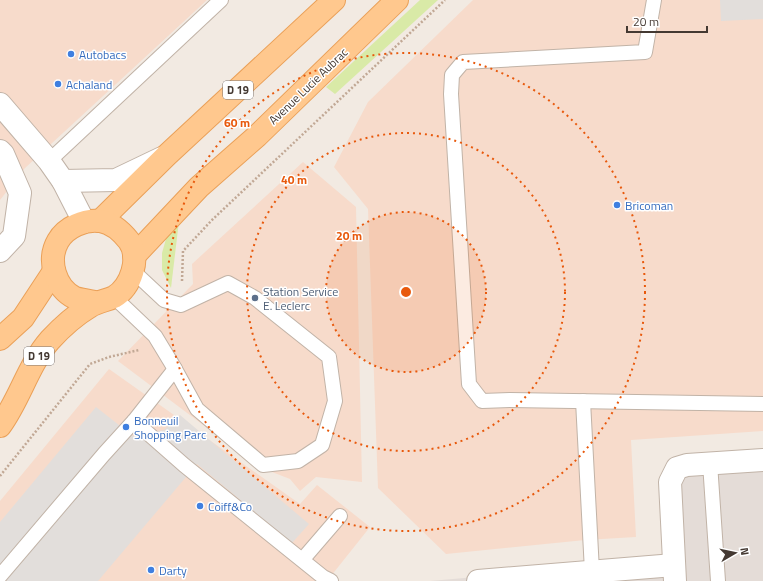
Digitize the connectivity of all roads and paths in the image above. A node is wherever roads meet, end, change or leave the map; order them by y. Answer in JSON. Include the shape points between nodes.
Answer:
{"nodes":[{"id":1,"x":221,"y":0,"type":"edge"},
{"id":2,"x":334,"y":0,"type":"edge"},
{"id":3,"x":397,"y":0,"type":"edge"},
{"id":4,"x":445,"y":0,"type":"edge"},
{"id":5,"x":654,"y":0,"type":"edge"},
{"id":6,"x":0,"y":104,"type":"edge"},
{"id":7,"x":0,"y":151,"type":"edge"},
{"id":8,"x":167,"y":155,"type":"junction"},
{"id":9,"x":49,"y":161,"type":"junction"},
{"id":10,"x":64,"y":181,"type":"junction"},
{"id":11,"x":92,"y":221,"type":"junction"},
{"id":12,"x":0,"y":251,"type":"edge"},
{"id":13,"x":134,"y":263,"type":"junction"},
{"id":14,"x":54,"y":271,"type":"junction"},
{"id":15,"x":105,"y":299,"type":"junction"},
{"id":16,"x":181,"y":305,"type":"junction"},
{"id":17,"x":155,"y":336,"type":"junction"},
{"id":18,"x":0,"y":339,"type":"edge"},
{"id":19,"x":175,"y":369,"type":"junction"},
{"id":20,"x":583,"y":401,"type":"junction"},
{"id":21,"x":763,"y":404,"type":"edge"},
{"id":22,"x":134,"y":421,"type":"junction"},
{"id":23,"x":0,"y":426,"type":"edge"},
{"id":24,"x":763,"y":460,"type":"edge"},
{"id":25,"x":710,"y":463,"type":"junction"},
{"id":26,"x":0,"y":476,"type":"edge"},
{"id":27,"x":340,"y":516,"type":"dead end"},
{"id":28,"x":303,"y":559,"type":"junction"},
{"id":29,"x":592,"y":572,"type":"junction"},
{"id":30,"x":675,"y":573,"type":"edge"},
{"id":31,"x":0,"y":576,"type":"edge"},
{"id":32,"x":324,"y":580,"type":"edge"},
{"id":33,"x":478,"y":581,"type":"edge"},
{"id":34,"x":718,"y":581,"type":"edge"}],
"edges":[{"from":1,"to":9,"type":"lane"},
{"from":2,"to":8,"type":"main road","number":"D 19"},
{"from":3,"to":13,"type":"main road","name":"Avenue Lucie Aubrac","via":[[257,136],[199,186]]},
{"from":4,"to":16,"type":"path","via":[[218,214],[183,251]]},
{"from":5,"to":20,"type":"lane","via":[[645,52],[463,62],[452,75],[451,94],[469,384],[482,401]]},
{"from":6,"to":9,"type":"street"},
{"from":7,"to":12,"type":"street","via":[[20,193],[14,236]]},
{"from":8,"to":10,"type":"street","via":[[116,180]]},
{"from":8,"to":11,"type":"main road","number":"D 19"},
{"from":9,"to":10,"type":"street"},
{"from":10,"to":11,"type":"street"},
{"from":11,"to":13,"type":"main road","via":[[113,225],[123,233],[130,244]]},
{"from":11,"to":14,"type":"main road","via":[[71,228],[59,240],[54,255]]},
{"from":13,"to":15,"type":"main road","name":"Avenue Lucie Aubrac","via":[[127,284]]},
{"from":13,"to":16,"type":"lane","via":[[164,300]]},
{"from":14,"to":15,"type":"main road","via":[[62,288],[76,298]]},
{"from":14,"to":18,"type":"main road","via":[[23,318]]},
{"from":15,"to":17,"type":"lane"},
{"from":15,"to":23,"type":"main road","name":"Avenue Lucie Aubrac","number":"D 19","via":[[71,319],[49,341],[31,368],[10,413]]},
{"from":16,"to":19,"type":"lane","via":[[228,283],[255,298],[329,357],[335,401],[322,445],[298,461],[263,465],[197,409]]},
{"from":17,"to":19,"type":"lane"},
{"from":17,"to":26,"type":"path","via":[[138,350],[90,364]]},
{"from":19,"to":22,"type":"lane"},
{"from":20,"to":21,"type":"lane"},
{"from":20,"to":29,"type":"lane"},
{"from":22,"to":28,"type":"lane","via":[[184,465]]},
{"from":22,"to":31,"type":"lane"},
{"from":24,"to":25,"type":"street"},
{"from":25,"to":30,"type":"street","via":[[677,468],[670,482]]},
{"from":25,"to":34,"type":"lane"},
{"from":27,"to":28,"type":"lane"},
{"from":28,"to":32,"type":"lane"},
{"from":29,"to":30,"type":"street"},
{"from":29,"to":33,"type":"street"}]}
